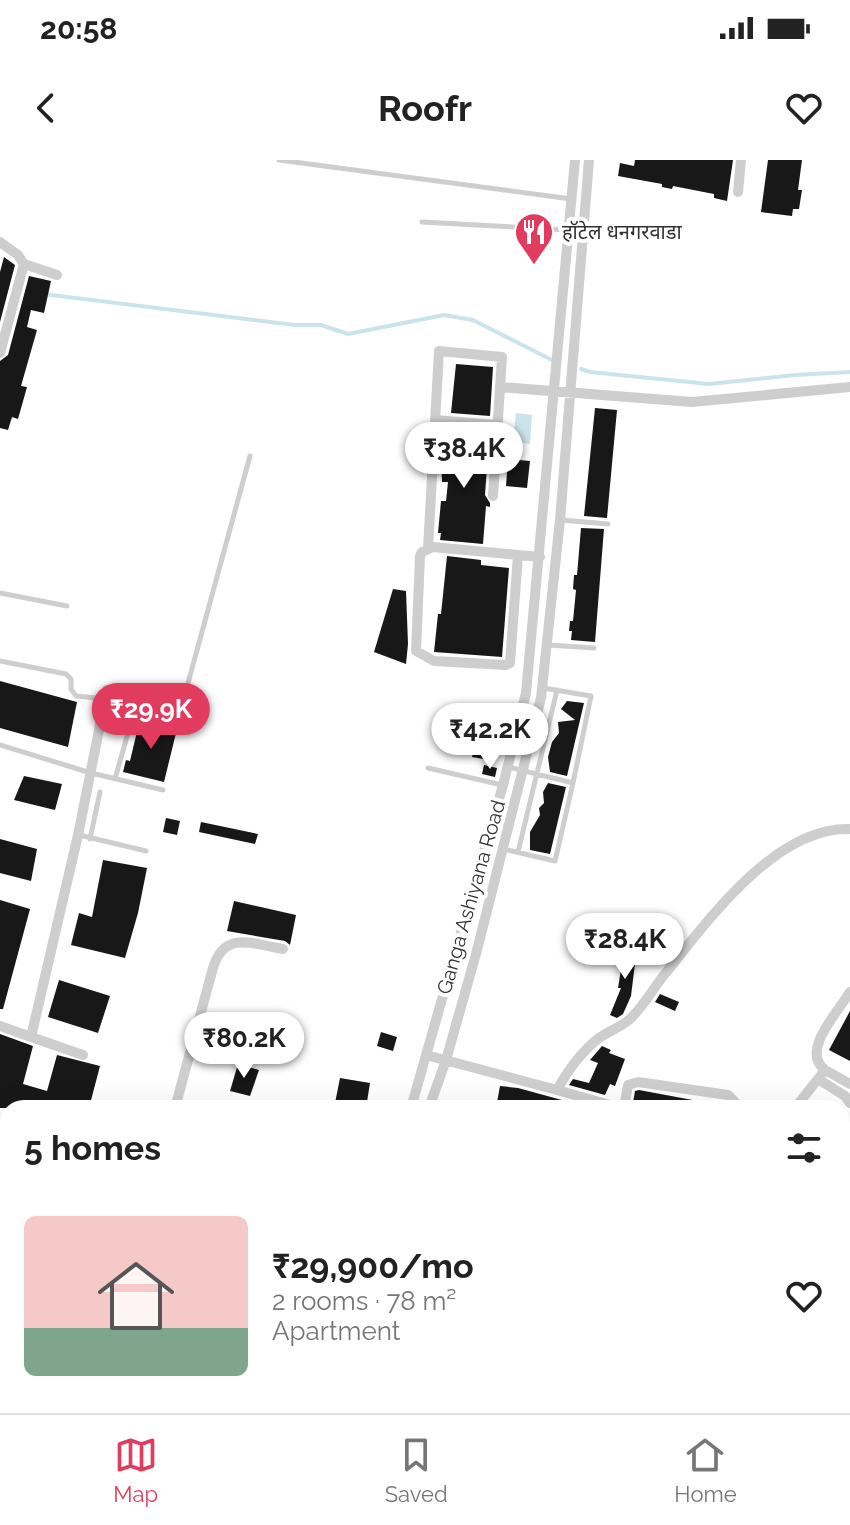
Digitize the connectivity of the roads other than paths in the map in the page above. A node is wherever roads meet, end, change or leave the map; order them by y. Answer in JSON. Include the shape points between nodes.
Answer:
{"nodes":[{"id":1,"x":279,"y":160,"type":"edge"},
{"id":2,"x":575,"y":160,"type":"edge"},
{"id":3,"x":589,"y":160,"type":"edge"},
{"id":4,"x":741,"y":160,"type":"edge"},
{"id":5,"x":738,"y":192,"type":"dead end"},
{"id":6,"x":571,"y":199,"type":"junction"},
{"id":7,"x":422,"y":222,"type":"dead end"},
{"id":8,"x":569,"y":230,"type":"junction"},
{"id":9,"x":0,"y":242,"type":"edge"},
{"id":10,"x":24,"y":264,"type":"junction"},
{"id":11,"x":57,"y":275,"type":"dead end"},
{"id":12,"x":0,"y":353,"type":"edge"},
{"id":13,"x":500,"y":387,"type":"junction"},
{"id":14,"x":850,"y":387,"type":"edge"},
{"id":15,"x":555,"y":391,"type":"junction"},
{"id":16,"x":571,"y":393,"type":"junction"},
{"id":17,"x":435,"y":420,"type":"junction"},
{"id":18,"x":497,"y":425,"type":"junction"},
{"id":19,"x":250,"y":456,"type":"dead end"},
{"id":20,"x":493,"y":496,"type":"dead end"},
{"id":21,"x":560,"y":520,"type":"junction"},
{"id":22,"x":608,"y":524,"type":"dead end"},
{"id":23,"x":428,"y":549,"type":"junction"},
{"id":24,"x":518,"y":555,"type":"junction"},
{"id":25,"x":540,"y":557,"type":"junction"},
{"id":26,"x":556,"y":559,"type":"junction"},
{"id":27,"x":0,"y":593,"type":"edge"},
{"id":28,"x":67,"y":606,"type":"dead end"},
{"id":29,"x":547,"y":645,"type":"junction"},
{"id":30,"x":594,"y":648,"type":"dead end"},
{"id":31,"x":0,"y":661,"type":"edge"},
{"id":32,"x":542,"y":688,"type":"junction"},
{"id":33,"x":557,"y":690,"type":"junction"},
{"id":34,"x":106,"y":695,"type":"junction"},
{"id":35,"x":133,"y":715,"type":"dead end"},
{"id":36,"x":0,"y":745,"type":"edge"},
{"id":37,"x":508,"y":767,"type":"junction"},
{"id":38,"x":428,"y":768,"type":"dead end"},
{"id":39,"x":522,"y":771,"type":"junction"},
{"id":40,"x":91,"y":773,"type":"junction"},
{"id":41,"x":538,"y":775,"type":"junction"},
{"id":42,"x":115,"y":779,"type":"junction"},
{"id":43,"x":573,"y":783,"type":"junction"},
{"id":44,"x":503,"y":785,"type":"junction"},
{"id":45,"x":163,"y":790,"type":"dead end"},
{"id":46,"x":100,"y":792,"type":"dead end"},
{"id":47,"x":850,"y":829,"type":"edge"},
{"id":48,"x":78,"y":835,"type":"junction"},
{"id":49,"x":90,"y":839,"type":"junction"},
{"id":50,"x":502,"y":849,"type":"junction"},
{"id":51,"x":146,"y":851,"type":"dead end"},
{"id":52,"x":518,"y":852,"type":"junction"},
{"id":53,"x":283,"y":949,"type":"dead end"},
{"id":54,"x":850,"y":992,"type":"edge"},
{"id":55,"x":0,"y":1026,"type":"edge"},
{"id":56,"x":31,"y":1037,"type":"junction"},
{"id":57,"x":83,"y":1055,"type":"dead end"},
{"id":58,"x":426,"y":1055,"type":"junction"},
{"id":59,"x":446,"y":1060,"type":"junction"},
{"id":60,"x":822,"y":1075,"type":"junction"},
{"id":61,"x":850,"y":1084,"type":"edge"},
{"id":62,"x":557,"y":1090,"type":"junction"},
{"id":63,"x":848,"y":1098,"type":"edge"},
{"id":64,"x":177,"y":1100,"type":"edge"},
{"id":65,"x":413,"y":1100,"type":"edge"},
{"id":66,"x":432,"y":1100,"type":"edge"},
{"id":67,"x":592,"y":1100,"type":"edge"},
{"id":68,"x":625,"y":1100,"type":"edge"},
{"id":69,"x":733,"y":1100,"type":"edge"},
{"id":70,"x":802,"y":1100,"type":"edge"}],
"edges":[{"from":1,"to":6,"type":"lane"},
{"from":2,"to":6,"type":"street","name":"Ganga Ashiyana Road"},
{"from":3,"to":16,"type":"street"},
{"from":4,"to":5,"type":"street"},
{"from":6,"to":8,"type":"street","name":"Ganga Ashiyana Road"},
{"from":7,"to":8,"type":"lane"},
{"from":8,"to":15,"type":"street","name":"Ganga Ashiyana Road"},
{"from":9,"to":10,"type":"street"},
{"from":10,"to":11,"type":"street"},
{"from":10,"to":12,"type":"street"},
{"from":13,"to":15,"type":"street"},
{"from":13,"to":17,"type":"street","via":[[502,357],[439,351]]},
{"from":13,"to":18,"type":"street"},
{"from":14,"to":16,"type":"street","via":[[692,402]]},
{"from":15,"to":16,"type":"street"},
{"from":15,"to":25,"type":"street","name":"Ganga Ashiyana Road"},
{"from":16,"to":21,"type":"street"},
{"from":17,"to":18,"type":"street"},
{"from":17,"to":23,"type":"street"},
{"from":18,"to":20,"type":"street"},
{"from":19,"to":34,"type":"lane","via":[[182,705]]},
{"from":21,"to":22,"type":"lane"},
{"from":21,"to":26,"type":"street"},
{"from":23,"to":24,"type":"street"},
{"from":23,"to":24,"type":"street","via":[[420,556],[416,651],[434,661],[510,663]]},
{"from":24,"to":25,"type":"street"},
{"from":25,"to":26,"type":"lane"},
{"from":25,"to":37,"type":"street","name":"Ganga Ashiyana Road","via":[[526,693]]},
{"from":26,"to":29,"type":"street"},
{"from":27,"to":28,"type":"lane"},
{"from":29,"to":30,"type":"lane"},
{"from":29,"to":32,"type":"street"},
{"from":31,"to":34,"type":"lane","via":[[66,674],[76,696]]},
{"from":32,"to":33,"type":"lane"},
{"from":32,"to":39,"type":"street"},
{"from":33,"to":41,"type":"lane"},
{"from":33,"to":43,"type":"lane","via":[[591,696]]},
{"from":34,"to":40,"type":"street"},
{"from":35,"to":42,"type":"lane"},
{"from":36,"to":40,"type":"lane"},
{"from":37,"to":39,"type":"lane"},
{"from":37,"to":44,"type":"street","name":"Ganga Ashiyana Road"},
{"from":38,"to":44,"type":"lane"},
{"from":39,"to":41,"type":"lane"},
{"from":39,"to":50,"type":"street"},
{"from":40,"to":42,"type":"lane"},
{"from":40,"to":48,"type":"street"},
{"from":41,"to":43,"type":"lane"},
{"from":41,"to":52,"type":"lane"},
{"from":42,"to":45,"type":"lane"},
{"from":43,"to":52,"type":"lane","via":[[555,861]]},
{"from":44,"to":58,"type":"street","name":"Ganga Ashiyana Road"},
{"from":46,"to":49,"type":"lane"},
{"from":47,"to":62,"type":"street","via":[[815,834],[750,877],[699,931],[631,1018],[597,1040]]},
{"from":48,"to":49,"type":"lane"},
{"from":48,"to":56,"type":"street"},
{"from":49,"to":51,"type":"lane"},
{"from":50,"to":52,"type":"lane"},
{"from":50,"to":59,"type":"street"},
{"from":53,"to":64,"type":"street","via":[[238,942],[220,950]]},
{"from":54,"to":60,"type":"street","via":[[819,1041],[815,1057]]},
{"from":55,"to":56,"type":"street"},
{"from":56,"to":57,"type":"street"},
{"from":58,"to":59,"type":"street"},
{"from":58,"to":65,"type":"street","name":"Ganga Ashiyana Road"},
{"from":59,"to":62,"type":"street"},
{"from":59,"to":66,"type":"street"},
{"from":60,"to":61,"type":"street"},
{"from":60,"to":63,"type":"street"},
{"from":60,"to":70,"type":"street"},
{"from":62,"to":67,"type":"street"},
{"from":68,"to":69,"type":"street","via":[[628,1085],[638,1082]]}]}
